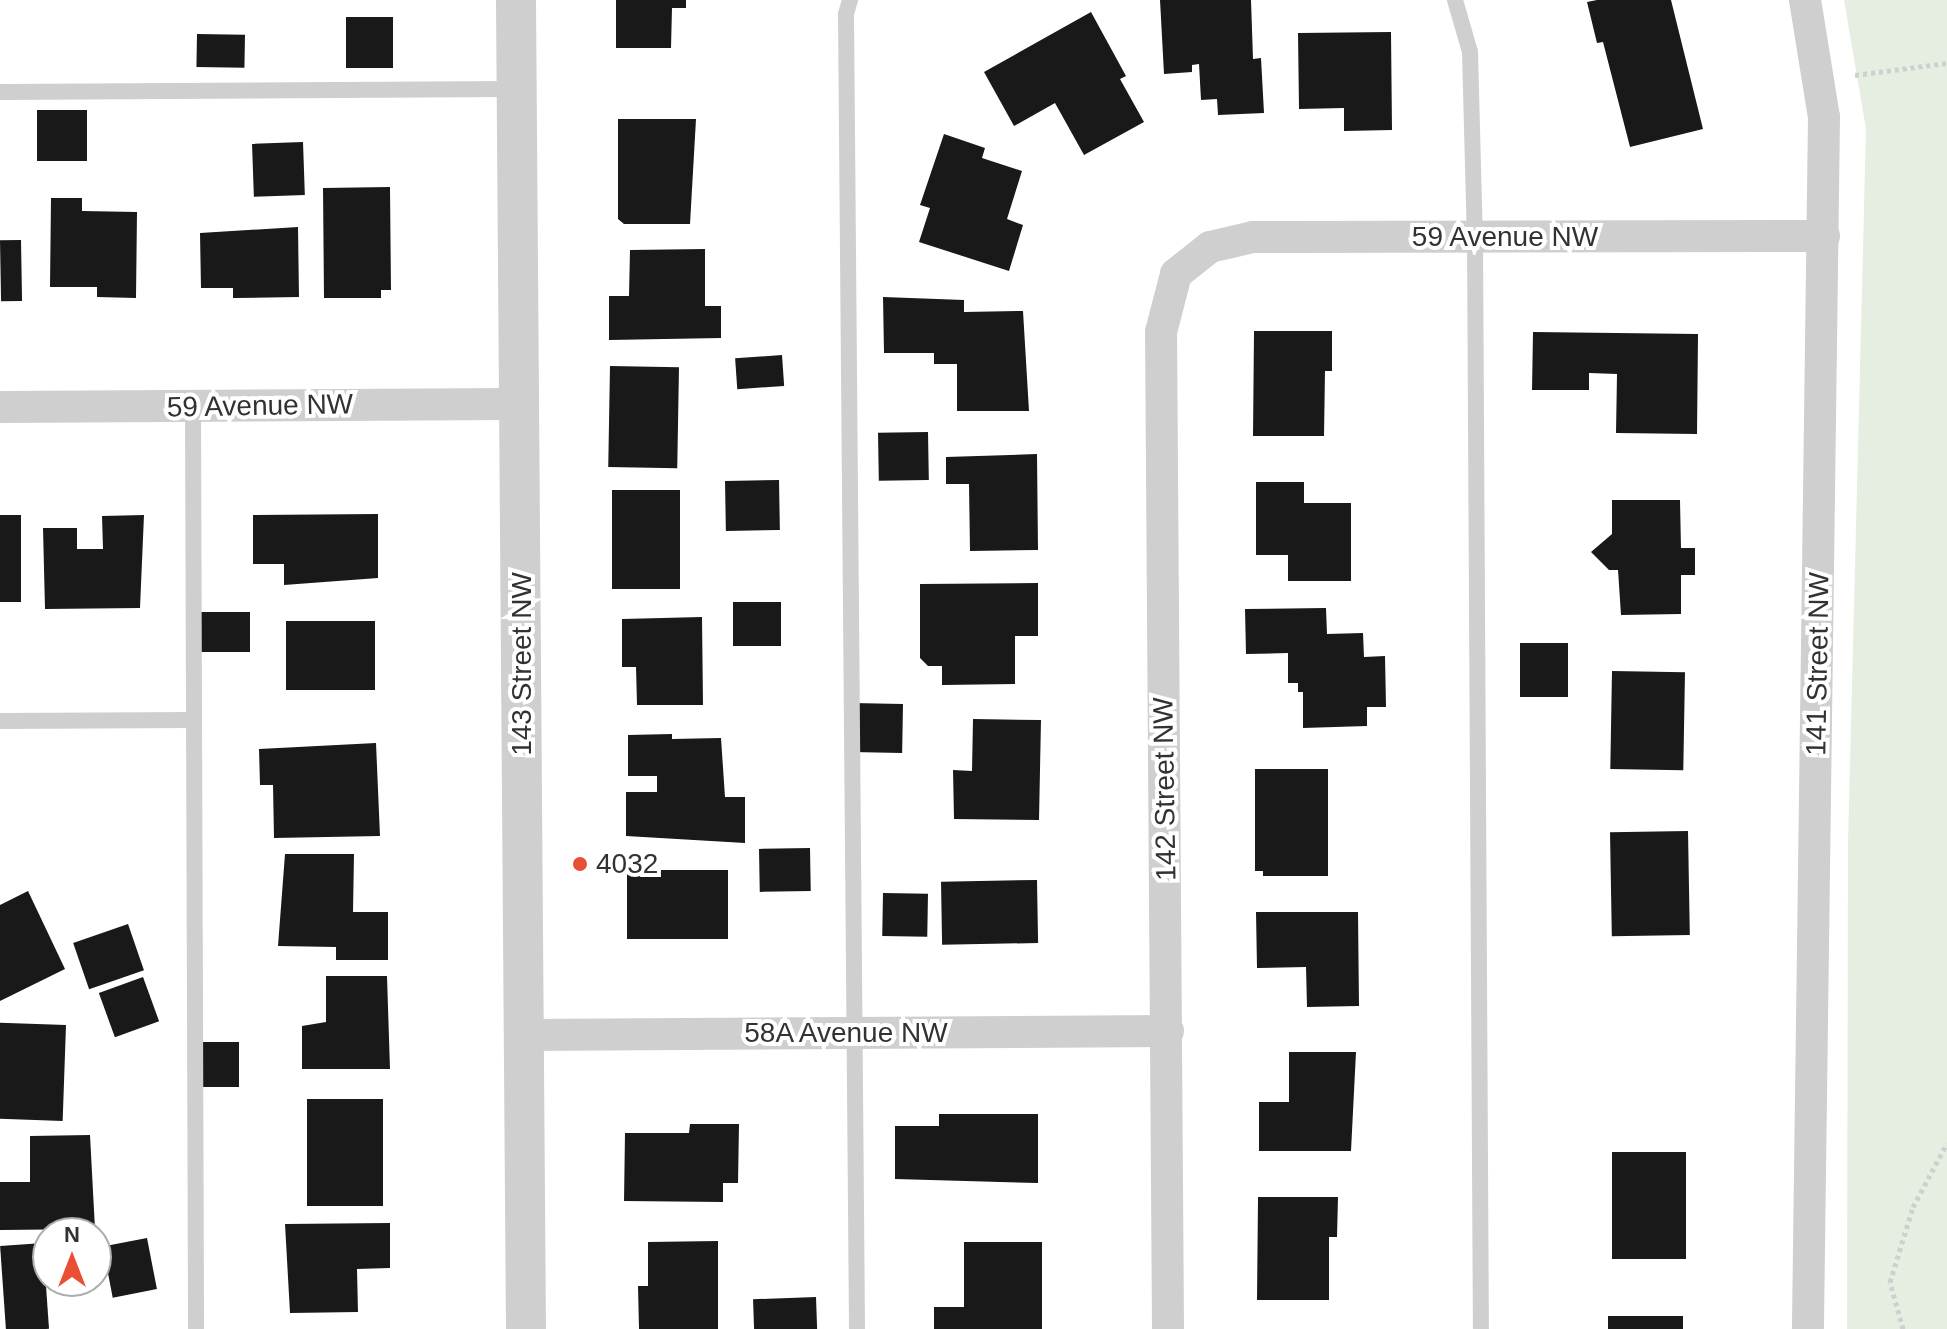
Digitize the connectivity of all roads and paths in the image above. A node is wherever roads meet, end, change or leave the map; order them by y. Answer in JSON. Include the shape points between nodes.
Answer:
{"nodes":[{"id":1,"x":516,"y":0,"type":"edge"},
{"id":2,"x":850,"y":0,"type":"edge"},
{"id":3,"x":1455,"y":0,"type":"edge"},
{"id":4,"x":1805,"y":0,"type":"edge"},
{"id":5,"x":1947,"y":63,"type":"edge"},
{"id":6,"x":1822,"y":79,"type":"junction"},
{"id":7,"x":517,"y":89,"type":"junction"},
{"id":8,"x":0,"y":92,"type":"edge"},
{"id":9,"x":1824,"y":236,"type":"junction"},
{"id":10,"x":1475,"y":237,"type":"junction"},
{"id":11,"x":1191,"y":259,"type":"joint"},
{"id":12,"x":520,"y":404,"type":"junction"},
{"id":13,"x":0,"y":407,"type":"edge"},
{"id":14,"x":193,"y":407,"type":"junction"},
{"id":15,"x":192,"y":720,"type":"junction"},
{"id":16,"x":0,"y":721,"type":"edge"},
{"id":17,"x":1168,"y":1031,"type":"junction"},
{"id":18,"x":853,"y":1033,"type":"junction"},
{"id":19,"x":525,"y":1035,"type":"junction"},
{"id":20,"x":1947,"y":1143,"type":"edge"},
{"id":21,"x":196,"y":1329,"type":"edge"},
{"id":22,"x":526,"y":1329,"type":"edge"},
{"id":23,"x":857,"y":1329,"type":"edge"},
{"id":24,"x":1168,"y":1329,"type":"edge"},
{"id":25,"x":1481,"y":1329,"type":"edge"},
{"id":26,"x":1808,"y":1329,"type":"edge"},
{"id":27,"x":1903,"y":1329,"type":"edge"}],
"edges":[{"from":1,"to":7,"type":"street","name":"143 Street NW"},
{"from":2,"to":18,"type":"lane","via":[[846,30]]},
{"from":3,"to":10,"type":"lane","via":[[1470,52]]},
{"from":4,"to":6,"type":"street","name":"141 Street NW"},
{"from":5,"to":6,"type":"path"},
{"from":6,"to":9,"type":"street","name":"141 Street NW"},
{"from":7,"to":8,"type":"lane"},
{"from":7,"to":12,"type":"street","name":"143 Street NW"},
{"from":9,"to":10,"type":"street","name":"59 Avenue NW"},
{"from":9,"to":26,"type":"street","name":"141 Street NW"},
{"from":10,"to":11,"type":"street","name":"59 Avenue NW","via":[[1253,237],[1228,239]]},
{"from":10,"to":25,"type":"lane"},
{"from":11,"to":17,"type":"street","name":"142 Street NW","via":[[1167,292],[1161,332]]},
{"from":12,"to":14,"type":"street","name":"59 Avenue NW"},
{"from":12,"to":19,"type":"street","name":"143 Street NW"},
{"from":13,"to":14,"type":"street","name":"59 Avenue NW"},
{"from":14,"to":15,"type":"lane"},
{"from":15,"to":16,"type":"lane"},
{"from":15,"to":21,"type":"lane"},
{"from":17,"to":18,"type":"street","name":"58A Avenue NW"},
{"from":17,"to":24,"type":"street","name":"142 Street NW"},
{"from":18,"to":19,"type":"street","name":"58A Avenue NW"},
{"from":18,"to":23,"type":"lane"},
{"from":19,"to":22,"type":"street","name":"143 Street NW"},
{"from":20,"to":27,"type":"path","via":[[1913,1207],[1890,1282]]}]}
